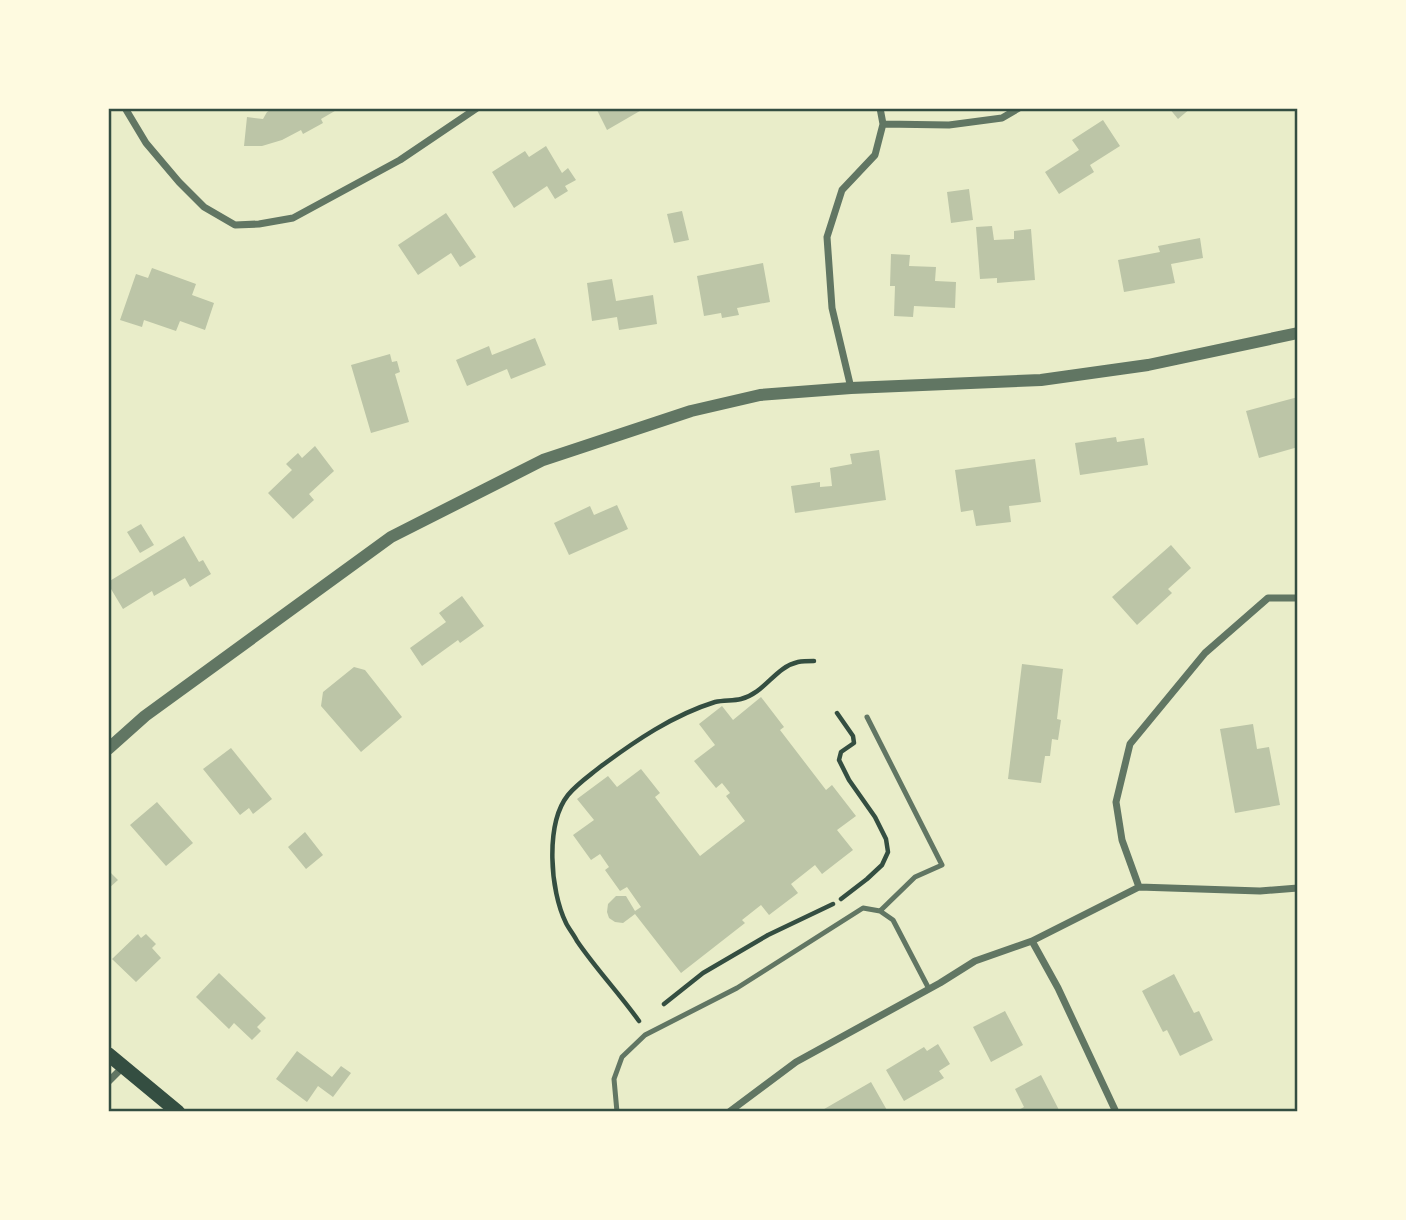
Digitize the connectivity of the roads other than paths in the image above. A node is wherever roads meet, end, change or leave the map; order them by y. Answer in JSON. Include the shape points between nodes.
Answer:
{"nodes":[{"id":1,"x":125,"y":108,"type":"edge"},
{"id":2,"x":477,"y":108,"type":"edge"},
{"id":3,"x":880,"y":108,"type":"edge"},
{"id":4,"x":1019,"y":108,"type":"edge"},
{"id":5,"x":883,"y":124,"type":"junction"},
{"id":6,"x":1297,"y":333,"type":"edge"},
{"id":7,"x":851,"y":388,"type":"junction"},
{"id":8,"x":1297,"y":598,"type":"edge"},
{"id":9,"x":867,"y":717,"type":"dead end"},
{"id":10,"x":108,"y":749,"type":"edge"},
{"id":11,"x":1139,"y":887,"type":"junction"},
{"id":12,"x":1297,"y":888,"type":"edge"},
{"id":13,"x":880,"y":911,"type":"junction"},
{"id":14,"x":1032,"y":941,"type":"junction"},
{"id":15,"x":929,"y":989,"type":"junction"},
{"id":16,"x":108,"y":1054,"type":"edge"},
{"id":17,"x":123,"y":1067,"type":"junction"},
{"id":18,"x":108,"y":1082,"type":"edge"},
{"id":19,"x":178,"y":1111,"type":"edge"},
{"id":20,"x":617,"y":1111,"type":"edge"},
{"id":21,"x":729,"y":1111,"type":"edge"},
{"id":22,"x":1116,"y":1111,"type":"edge"}],
"edges":[{"from":1,"to":2,"type":"street","via":[[146,143],[179,182],[204,207],[235,225],[293,218],[400,160]]},
{"from":3,"to":5,"type":"street"},
{"from":4,"to":5,"type":"street","via":[[1002,118],[949,125]]},
{"from":5,"to":7,"type":"street","via":[[875,155],[842,190],[827,237],[832,308]]},
{"from":6,"to":7,"type":"street","via":[[1148,365],[1041,380]]},
{"from":7,"to":10,"type":"street","via":[[748,397],[543,460],[391,537],[145,716]]},
{"from":8,"to":11,"type":"street","via":[[1268,598],[1205,653],[1130,744],[1116,802],[1122,840]]},
{"from":9,"to":13,"type":"lane","via":[[942,865],[915,877]]},
{"from":11,"to":12,"type":"street"},
{"from":11,"to":14,"type":"street"},
{"from":13,"to":15,"type":"lane","via":[[892,920]]},
{"from":13,"to":20,"type":"lane","via":[[863,908],[737,988],[645,1035],[621,1057],[614,1079]]},
{"from":14,"to":15,"type":"street","via":[[975,961]]},
{"from":14,"to":22,"type":"street"},
{"from":15,"to":21,"type":"street","via":[[796,1062]]},
{"from":16,"to":17,"type":"main road"},
{"from":17,"to":18,"type":"street"},
{"from":17,"to":19,"type":"main road"}]}
